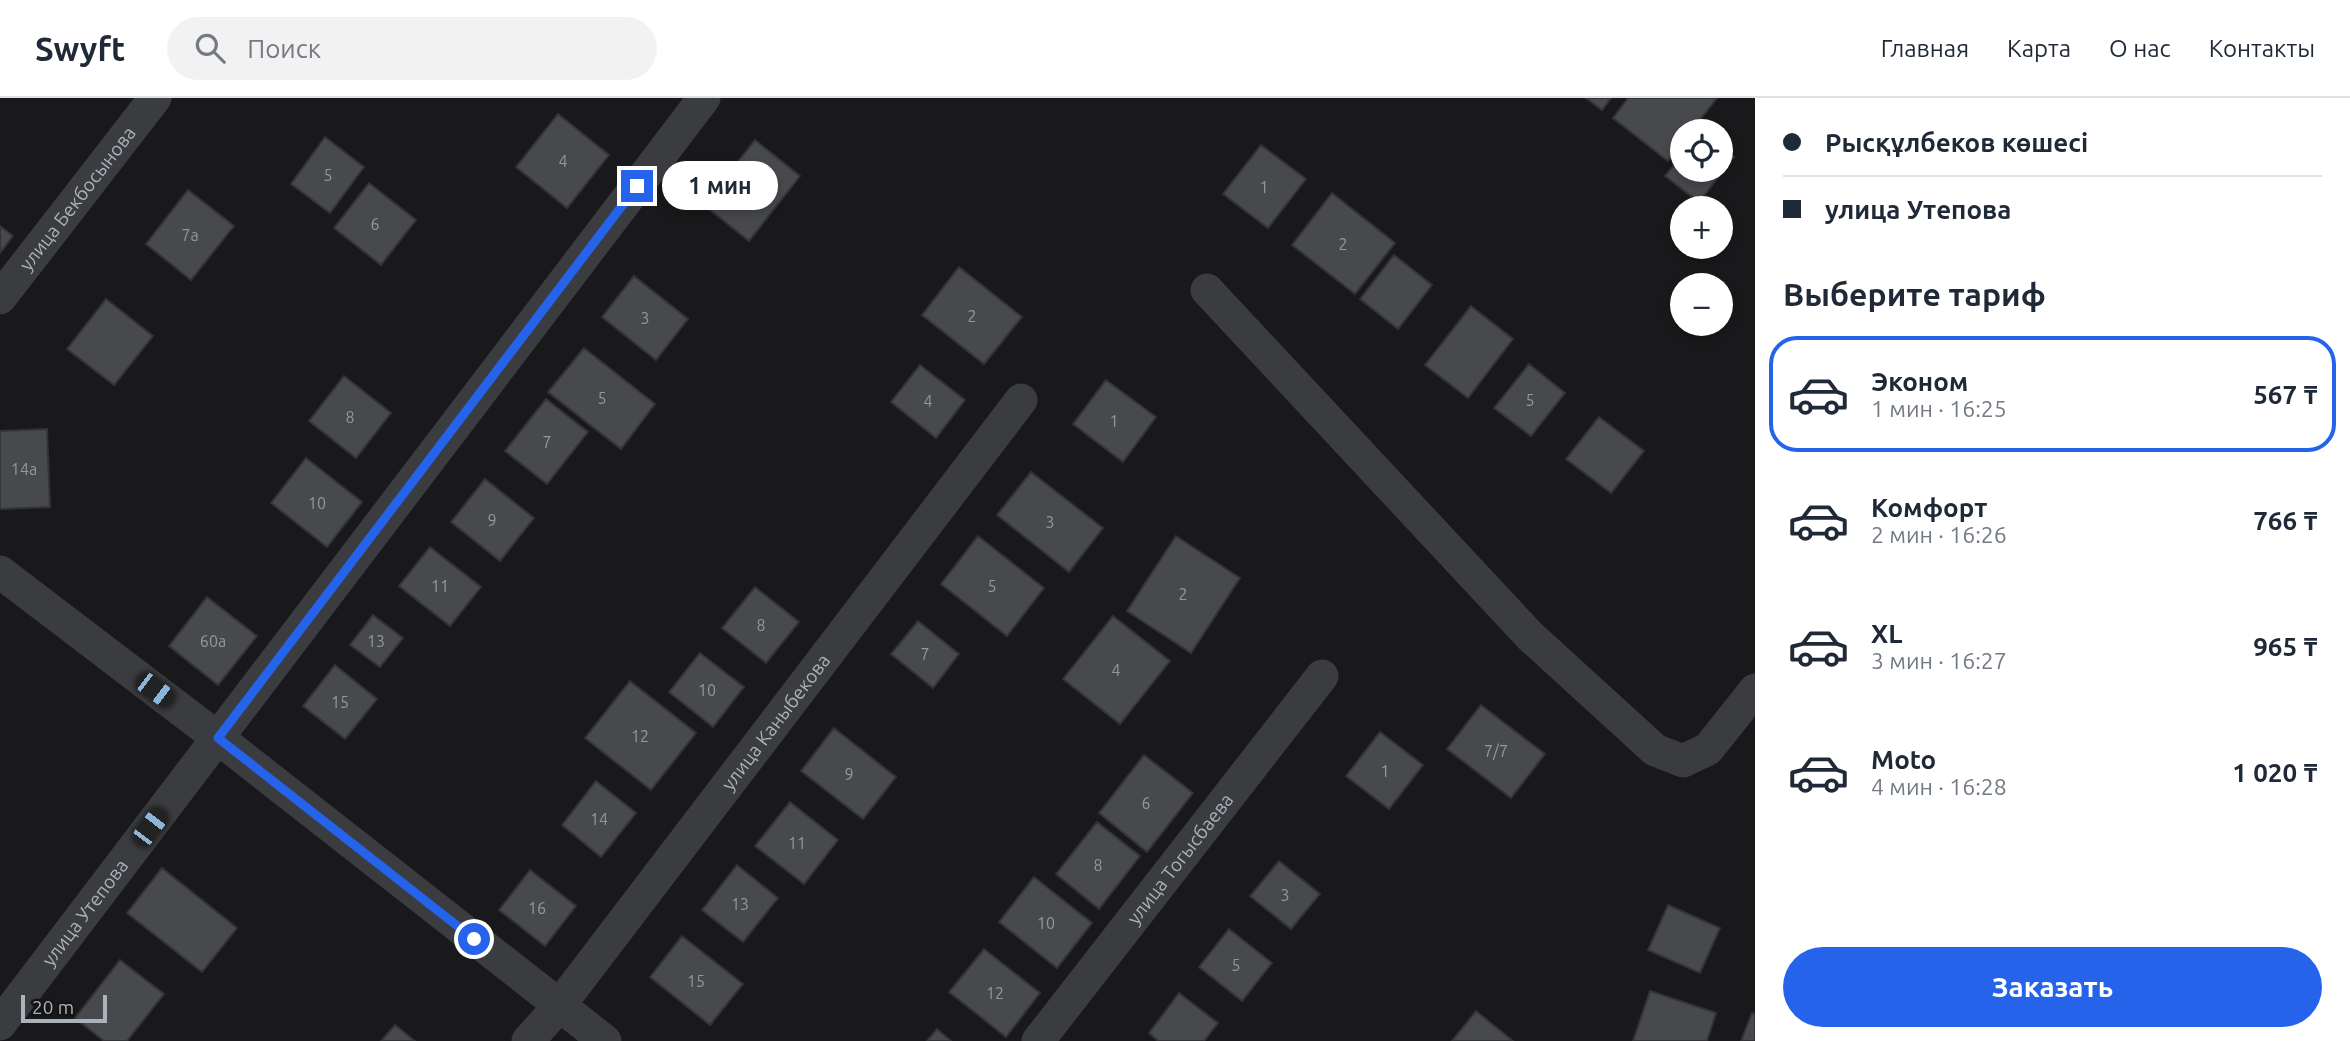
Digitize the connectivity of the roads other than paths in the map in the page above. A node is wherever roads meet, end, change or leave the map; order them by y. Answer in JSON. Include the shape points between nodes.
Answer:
{"nodes":[{"id":1,"x":155,"y":98,"type":"edge"},
{"id":2,"x":704,"y":98,"type":"edge"},
{"id":3,"x":1207,"y":290,"type":"dead end"},
{"id":4,"x":0,"y":299,"type":"edge"},
{"id":5,"x":1021,"y":400,"type":"dead end"},
{"id":6,"x":0,"y":572,"type":"edge"},
{"id":7,"x":1322,"y":676,"type":"dead end"},
{"id":8,"x":1755,"y":690,"type":"edge"},
{"id":9,"x":218,"y":738,"type":"junction"},
{"id":10,"x":559,"y":1006,"type":"junction"},
{"id":11,"x":0,"y":1024,"type":"edge"},
{"id":12,"x":528,"y":1041,"type":"edge"},
{"id":13,"x":605,"y":1041,"type":"edge"},
{"id":14,"x":1038,"y":1041,"type":"edge"}],
"edges":[{"from":1,"to":4,"type":"street","name":"улица Бекбосынова"},
{"from":2,"to":9,"type":"street","name":"улица Утепова"},
{"from":3,"to":8,"type":"street","via":[[1530,636],[1655,750],[1683,761],[1708,749]]},
{"from":5,"to":10,"type":"street","name":"улица Каныбекова"},
{"from":6,"to":9,"type":"street"},
{"from":7,"to":14,"type":"street","name":"улица Тогысбаева"},
{"from":9,"to":10,"type":"street"},
{"from":9,"to":11,"type":"street","name":"улица Утепова"},
{"from":10,"to":12,"type":"street","name":"улица Каныбекова"},
{"from":10,"to":13,"type":"street"}]}
